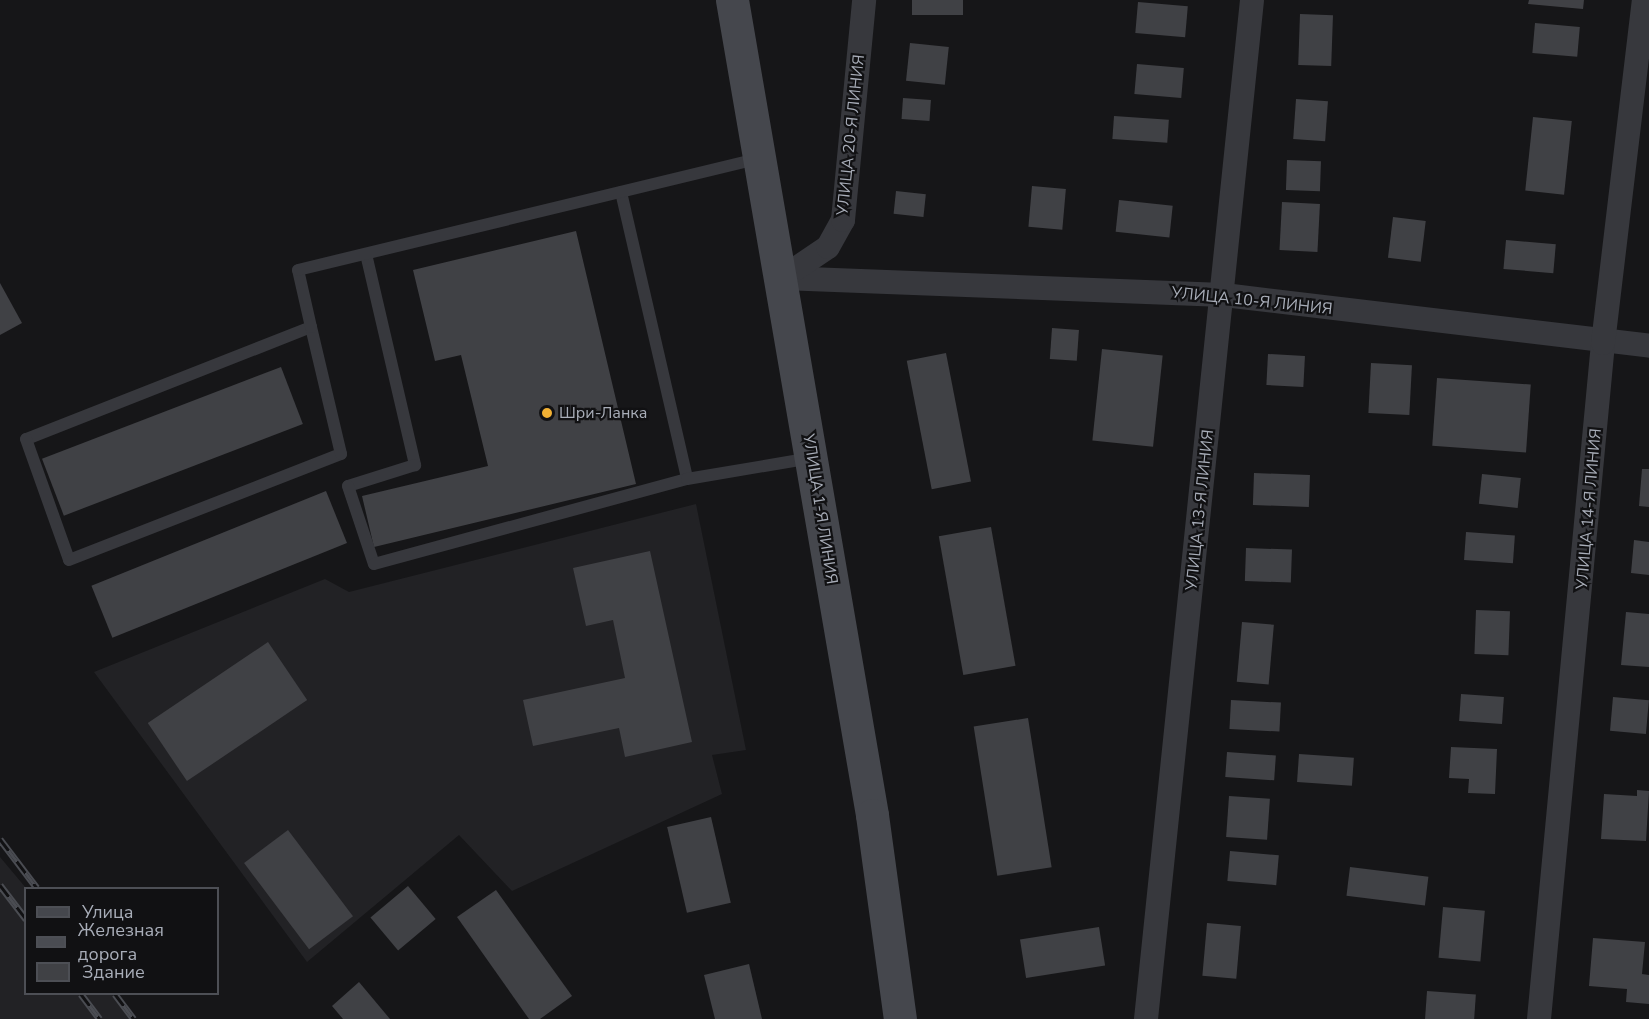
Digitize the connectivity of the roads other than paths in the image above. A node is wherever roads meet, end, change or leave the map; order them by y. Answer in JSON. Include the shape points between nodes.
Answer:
{"nodes":[{"id":1,"x":732,"y":0,"type":"edge"},
{"id":2,"x":864,"y":0,"type":"edge"},
{"id":3,"x":1252,"y":0,"type":"edge"},
{"id":4,"x":1644,"y":0,"type":"edge"},
{"id":5,"x":760,"y":158,"type":"junction"},
{"id":6,"x":621,"y":192,"type":"junction"},
{"id":7,"x":366,"y":254,"type":"junction"},
{"id":8,"x":782,"y":278,"type":"junction"},
{"id":9,"x":1224,"y":295,"type":"junction"},
{"id":10,"x":311,"y":327,"type":"junction"},
{"id":11,"x":1603,"y":343,"type":"junction"},
{"id":12,"x":1649,"y":346,"type":"edge"},
{"id":13,"x":812,"y":458,"type":"junction"},
{"id":14,"x":687,"y":479,"type":"junction"},
{"id":15,"x":900,"y":1019,"type":"edge"},
{"id":16,"x":1146,"y":1019,"type":"edge"},
{"id":17,"x":1539,"y":1019,"type":"edge"}],
"edges":[{"from":1,"to":5,"type":"main road","name":"УЛИЦА 1-Я ЛИНИЯ"},
{"from":2,"to":8,"type":"street","name":"УЛИЦА 20-Я ЛИНИЯ","via":[[843,220],[828,247]]},
{"from":3,"to":9,"type":"street","name":"УЛИЦА 13-Я ЛИНИЯ"},
{"from":4,"to":11,"type":"street","name":"УЛИЦА 14-Я ЛИНИЯ"},
{"from":5,"to":6,"type":"lane"},
{"from":5,"to":8,"type":"main road","name":"УЛИЦА 1-Я ЛИНИЯ"},
{"from":6,"to":7,"type":"lane"},
{"from":6,"to":14,"type":"lane"},
{"from":7,"to":10,"type":"lane","via":[[298,270]]},
{"from":7,"to":14,"type":"lane","via":[[415,465],[348,486],[374,564]]},
{"from":8,"to":9,"type":"street","name":"УЛИЦА 10-Я ЛИНИЯ"},
{"from":8,"to":13,"type":"main road","name":"УЛИЦА 1-Я ЛИНИЯ"},
{"from":9,"to":11,"type":"street","name":"УЛИЦА 10-Я ЛИНИЯ"},
{"from":9,"to":16,"type":"street","name":"УЛИЦА 13-Я ЛИНИЯ"},
{"from":10,"to":10,"type":"lane","via":[[341,454],[69,560],[26,438]]},
{"from":11,"to":12,"type":"street","name":"УЛИЦА 10-Я ЛИНИЯ"},
{"from":11,"to":17,"type":"street","name":"УЛИЦА 14-Я ЛИНИЯ"},
{"from":13,"to":14,"type":"lane"},
{"from":13,"to":15,"type":"main road","name":"УЛИЦА 1-Я ЛИНИЯ","via":[[872,815]]}]}
